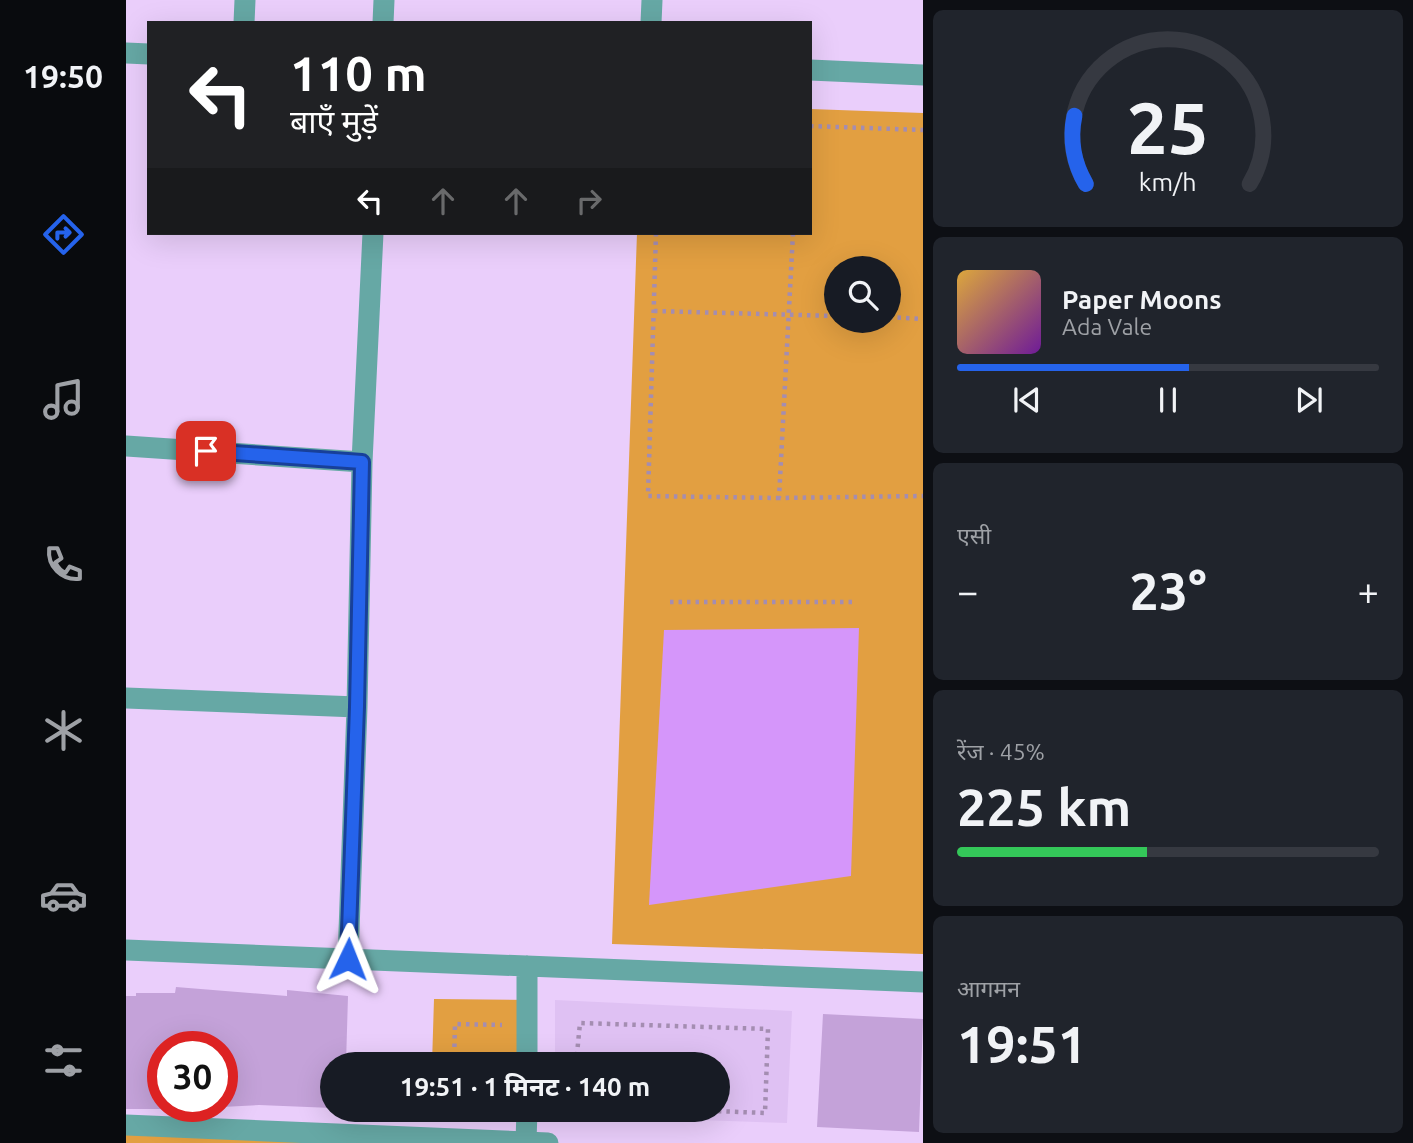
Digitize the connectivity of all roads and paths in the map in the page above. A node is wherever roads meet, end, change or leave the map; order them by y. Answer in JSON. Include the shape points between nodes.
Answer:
{"nodes":[{"id":1,"x":245,"y":0,"type":"edge"},
{"id":2,"x":384,"y":0,"type":"edge"},
{"id":3,"x":652,"y":0,"type":"edge"},
{"id":4,"x":244,"y":21,"type":"edge"},
{"id":5,"x":383,"y":21,"type":"edge"},
{"id":6,"x":651,"y":21,"type":"edge"},
{"id":7,"x":126,"y":53,"type":"edge"},
{"id":8,"x":147,"y":54,"type":"edge"},
{"id":9,"x":812,"y":70,"type":"edge"},
{"id":10,"x":923,"y":75,"type":"edge"},
{"id":11,"x":812,"y":126,"type":"edge"},
{"id":12,"x":923,"y":130,"type":"edge"},
{"id":13,"x":373,"y":235,"type":"edge"},
{"id":14,"x":656,"y":235,"type":"edge"},
{"id":15,"x":793,"y":235,"type":"edge"},
{"id":16,"x":654,"y":311,"type":"junction"},
{"id":17,"x":788,"y":316,"type":"junction"},
{"id":18,"x":824,"y":316,"type":"edge"},
{"id":19,"x":901,"y":318,"type":"edge"},
{"id":20,"x":923,"y":319,"type":"edge"},
{"id":21,"x":126,"y":446,"type":"edge"},
{"id":22,"x":362,"y":462,"type":"junction"},
{"id":23,"x":923,"y":496,"type":"edge"},
{"id":24,"x":779,"y":498,"type":"junction"},
{"id":25,"x":670,"y":602,"type":"dead end"},
{"id":26,"x":852,"y":602,"type":"dead end"},
{"id":27,"x":126,"y":698,"type":"edge"},
{"id":28,"x":357,"y":707,"type":"junction"},
{"id":29,"x":126,"y":950,"type":"edge"},
{"id":30,"x":348,"y":959,"type":"junction"},
{"id":31,"x":527,"y":967,"type":"junction"},
{"id":32,"x":923,"y":982,"type":"edge"},
{"id":33,"x":508,"y":1025,"type":"dead end"},
{"id":34,"x":454,"y":1052,"type":"edge"},
{"id":35,"x":527,"y":1052,"type":"edge"},
{"id":36,"x":577,"y":1052,"type":"edge"},
{"id":37,"x":730,"y":1112,"type":"edge"},
{"id":38,"x":527,"y":1122,"type":"edge"},
{"id":39,"x":126,"y":1125,"type":"edge"},
{"id":40,"x":527,"y":1142,"type":"edge"},
{"id":41,"x":548,"y":1143,"type":"edge"}],
"edges":[{"from":1,"to":4,"type":"street"},
{"from":2,"to":5,"type":"street"},
{"from":3,"to":6,"type":"street"},
{"from":7,"to":8,"type":"street"},
{"from":9,"to":10,"type":"street"},
{"from":11,"to":12,"type":"path"},
{"from":13,"to":22,"type":"street"},
{"from":14,"to":16,"type":"path"},
{"from":15,"to":17,"type":"path"},
{"from":16,"to":17,"type":"path"},
{"from":16,"to":24,"type":"path","via":[[648,496]]},
{"from":17,"to":18,"type":"path"},
{"from":17,"to":24,"type":"path"},
{"from":19,"to":20,"type":"path"},
{"from":21,"to":22,"type":"street"},
{"from":22,"to":28,"type":"street"},
{"from":23,"to":24,"type":"path"},
{"from":25,"to":26,"type":"path"},
{"from":27,"to":28,"type":"street"},
{"from":28,"to":30,"type":"street"},
{"from":29,"to":30,"type":"street"},
{"from":30,"to":31,"type":"street"},
{"from":31,"to":32,"type":"street"},
{"from":31,"to":35,"type":"street"},
{"from":33,"to":34,"type":"path","via":[[455,1024]]},
{"from":36,"to":37,"type":"path","via":[[580,1023],[768,1029],[765,1113]]},
{"from":38,"to":40,"type":"street"},
{"from":39,"to":40,"type":"street"},
{"from":40,"to":41,"type":"street"}]}
